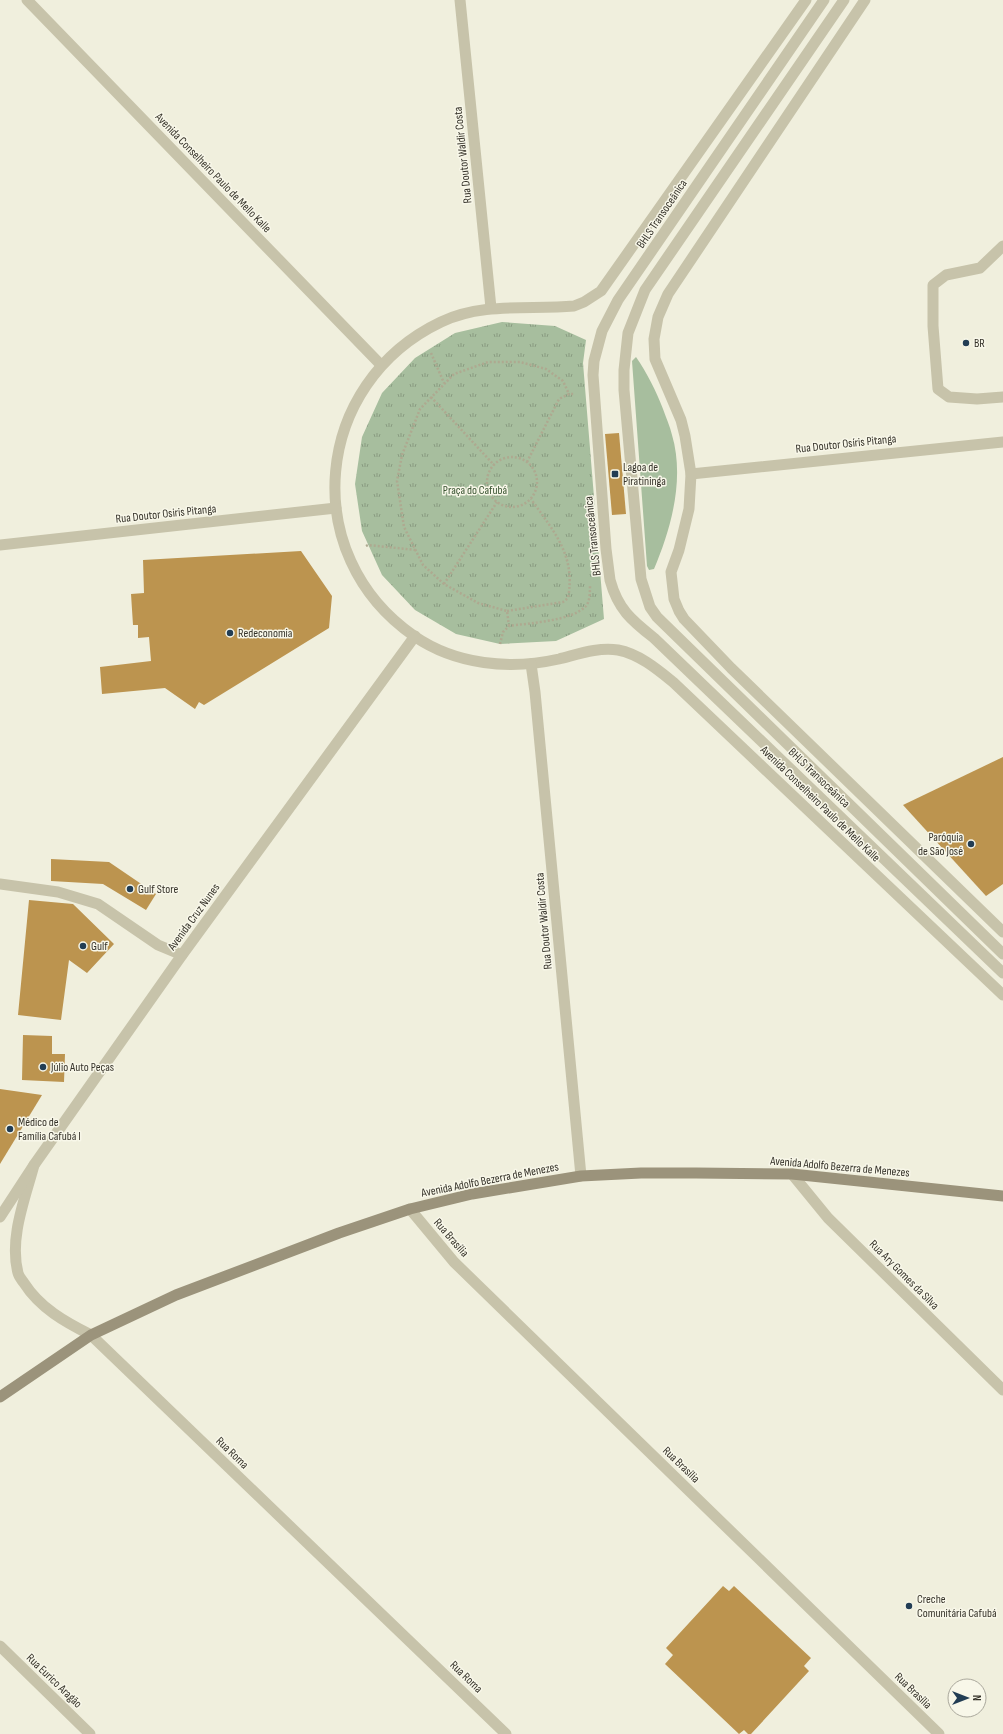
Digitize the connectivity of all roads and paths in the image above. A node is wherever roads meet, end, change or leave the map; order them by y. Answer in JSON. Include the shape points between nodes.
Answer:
{"nodes":[{"id":1,"x":27,"y":0,"type":"edge"},
{"id":2,"x":460,"y":0,"type":"edge"},
{"id":3,"x":806,"y":0,"type":"edge"},
{"id":4,"x":824,"y":0,"type":"edge"},
{"id":5,"x":844,"y":0,"type":"edge"},
{"id":6,"x":865,"y":0,"type":"edge"},
{"id":7,"x":1003,"y":246,"type":"edge"},
{"id":8,"x":491,"y":308,"type":"junction"},
{"id":9,"x":420,"y":333,"type":"junction"},
{"id":10,"x":381,"y":365,"type":"junction"},
{"id":11,"x":444,"y":383,"type":"junction"},
{"id":12,"x":569,"y":394,"type":"junction"},
{"id":13,"x":431,"y":397,"type":"junction"},
{"id":14,"x":1003,"y":397,"type":"edge"},
{"id":15,"x":574,"y":399,"type":"dead end"},
{"id":16,"x":1003,"y":442,"type":"edge"},
{"id":17,"x":527,"y":462,"type":"junction"},
{"id":18,"x":494,"y":465,"type":"junction"},
{"id":19,"x":691,"y":474,"type":"junction"},
{"id":20,"x":531,"y":499,"type":"junction"},
{"id":21,"x":498,"y":502,"type":"junction"},
{"id":22,"x":336,"y":508,"type":"junction"},
{"id":23,"x":0,"y":545,"type":"edge"},
{"id":24,"x":416,"y":550,"type":"junction"},
{"id":25,"x":348,"y":556,"type":"junction"},
{"id":26,"x":589,"y":578,"type":"dead end"},
{"id":27,"x":444,"y":584,"type":"junction"},
{"id":28,"x":507,"y":611,"type":"junction"},
{"id":29,"x":509,"y":626,"type":"junction"},
{"id":30,"x":415,"y":636,"type":"junction"},
{"id":31,"x":500,"y":644,"type":"dead end"},
{"id":32,"x":531,"y":664,"type":"junction"},
{"id":33,"x":0,"y":884,"type":"edge"},
{"id":34,"x":1003,"y":932,"type":"edge"},
{"id":35,"x":1003,"y":954,"type":"edge"},
{"id":36,"x":182,"y":955,"type":"junction"},
{"id":37,"x":1003,"y":973,"type":"edge"},
{"id":38,"x":1003,"y":995,"type":"edge"},
{"id":39,"x":34,"y":1165,"type":"junction"},
{"id":40,"x":792,"y":1174,"type":"junction"},
{"id":41,"x":581,"y":1176,"type":"junction"},
{"id":42,"x":1003,"y":1196,"type":"edge"},
{"id":43,"x":410,"y":1209,"type":"junction"},
{"id":44,"x":0,"y":1217,"type":"edge"},
{"id":45,"x":91,"y":1335,"type":"junction"},
{"id":46,"x":1003,"y":1390,"type":"edge"},
{"id":47,"x":0,"y":1397,"type":"edge"},
{"id":48,"x":0,"y":1646,"type":"edge"},
{"id":49,"x":90,"y":1734,"type":"edge"},
{"id":50,"x":506,"y":1734,"type":"edge"},
{"id":51,"x":939,"y":1734,"type":"edge"}],
"edges":[{"from":1,"to":10,"type":"street","name":"Avenida Conselheiro Paulo de Mello Kalle"},
{"from":2,"to":8,"type":"street","name":"Rua Doutor Waldir Costa"},
{"from":3,"to":8,"type":"street","name":"Avenida Conselheiro Paulo de Mello Kalle","via":[[601,291],[574,306]]},
{"from":4,"to":37,"type":"street","name":"BHLS Transoceânica","via":[[618,300],[602,331],[594,361],[593,393],[610,580],[615,598],[640,627]]},
{"from":5,"to":35,"type":"street","name":"BHLS Transoceânica","via":[[645,290],[637,307],[625,353],[624,390],[641,579],[644,593],[657,617]]},
{"from":6,"to":19,"type":"street","via":[[668,294],[658,317],[654,339],[655,359],[681,420]]},
{"from":7,"to":14,"type":"street","via":[[980,268],[946,275],[933,285],[933,326],[938,389],[949,397]]},
{"from":8,"to":9,"type":"street","name":"Avenida Conselheiro Paulo de Mello Kalle","via":[[443,321]]},
{"from":9,"to":10,"type":"street","name":"Avenida Conselheiro Paulo de Mello Kalle"},
{"from":9,"to":11,"type":"path"},
{"from":10,"to":22,"type":"street","name":"Avenida Conselheiro Paulo de Mello Kalle","via":[[361,392],[347,421],[335,468]]},
{"from":11,"to":12,"type":"path","via":[[454,374],[488,362],[520,362],[546,369],[563,381]]},
{"from":11,"to":13,"type":"path"},
{"from":12,"to":15,"type":"path","via":[[578,393]]},
{"from":12,"to":17,"type":"path","via":[[559,399]]},
{"from":13,"to":18,"type":"path"},
{"from":13,"to":24,"type":"path","via":[[420,408],[402,455],[397,482],[404,527]]},
{"from":16,"to":19,"type":"street","name":"Rua Doutor Osíris Pitanga"},
{"from":17,"to":18,"type":"path","via":[[512,457]]},
{"from":17,"to":20,"type":"path","via":[[533,468],[537,483]]},
{"from":18,"to":21,"type":"path","via":[[488,476],[488,485],[490,493]]},
{"from":19,"to":34,"type":"street","via":[[688,509],[680,550],[671,572],[674,599],[684,619]]},
{"from":20,"to":21,"type":"path","via":[[517,507],[509,507]]},
{"from":20,"to":28,"type":"path","via":[[565,551],[568,598],[563,602]]},
{"from":21,"to":27,"type":"path"},
{"from":22,"to":23,"type":"street","name":"Rua Doutor Osiris Pitanga"},
{"from":22,"to":25,"type":"street","name":"Avenida Conselheiro Paulo de Mello Kalle"},
{"from":24,"to":25,"type":"path","via":[[368,545]]},
{"from":24,"to":27,"type":"path","via":[[423,565]]},
{"from":25,"to":30,"type":"street","name":"Avenida Conselheiro Paulo de Mello Kalle","via":[[369,593],[388,614]]},
{"from":26,"to":29,"type":"path","via":[[590,593],[587,606],[573,615]]},
{"from":27,"to":28,"type":"path","via":[[478,603]]},
{"from":28,"to":29,"type":"path"},
{"from":29,"to":31,"type":"path","via":[[503,632]]},
{"from":30,"to":32,"type":"street","name":"Avenida Conselheiro Paulo de Mello Kalle","via":[[445,652],[474,661],[502,665]]},
{"from":30,"to":36,"type":"street","name":"Avenida Cruz Nunes"},
{"from":32,"to":38,"type":"street","name":"Avenida Conselheiro Paulo de Mello Kalle","via":[[608,650],[630,654],[657,669]]},
{"from":32,"to":41,"type":"street","name":"Rua Doutor Waldir Costa","via":[[536,692]]},
{"from":33,"to":36,"type":"street","via":[[58,892],[98,904],[158,945]]},
{"from":36,"to":39,"type":"street","name":"Avenida Cruz Nunes"},
{"from":39,"to":44,"type":"street","name":"Avenida Cruz Nunes"},
{"from":39,"to":45,"type":"street","name":"Rua Roma","via":[[16,1242],[18,1274],[31,1294],[49,1311]]},
{"from":40,"to":41,"type":"main road","name":"Avenida Adolfo Bezerra de Menezes","via":[[641,1172]]},
{"from":40,"to":42,"type":"main road","name":"Avenida Adolfo Bezerra de Menezes"},
{"from":40,"to":46,"type":"street","name":"Rua Ary Gomes da Silva","via":[[828,1218]]},
{"from":41,"to":43,"type":"main road","name":"Avenida Adolfo Bezerra de Menezes","via":[[472,1194]]},
{"from":43,"to":45,"type":"main road","name":"Avenida Adolfo Bezerra de Menezes","via":[[176,1295]]},
{"from":43,"to":51,"type":"street","name":"Rua Brasília","via":[[454,1262]]},
{"from":45,"to":47,"type":"main road","name":"Avenida Adolfo Bezerra de Menezes"},
{"from":45,"to":50,"type":"street","name":"Rua Roma"},
{"from":48,"to":49,"type":"street","name":"Rua Eurico Aragão"}]}
